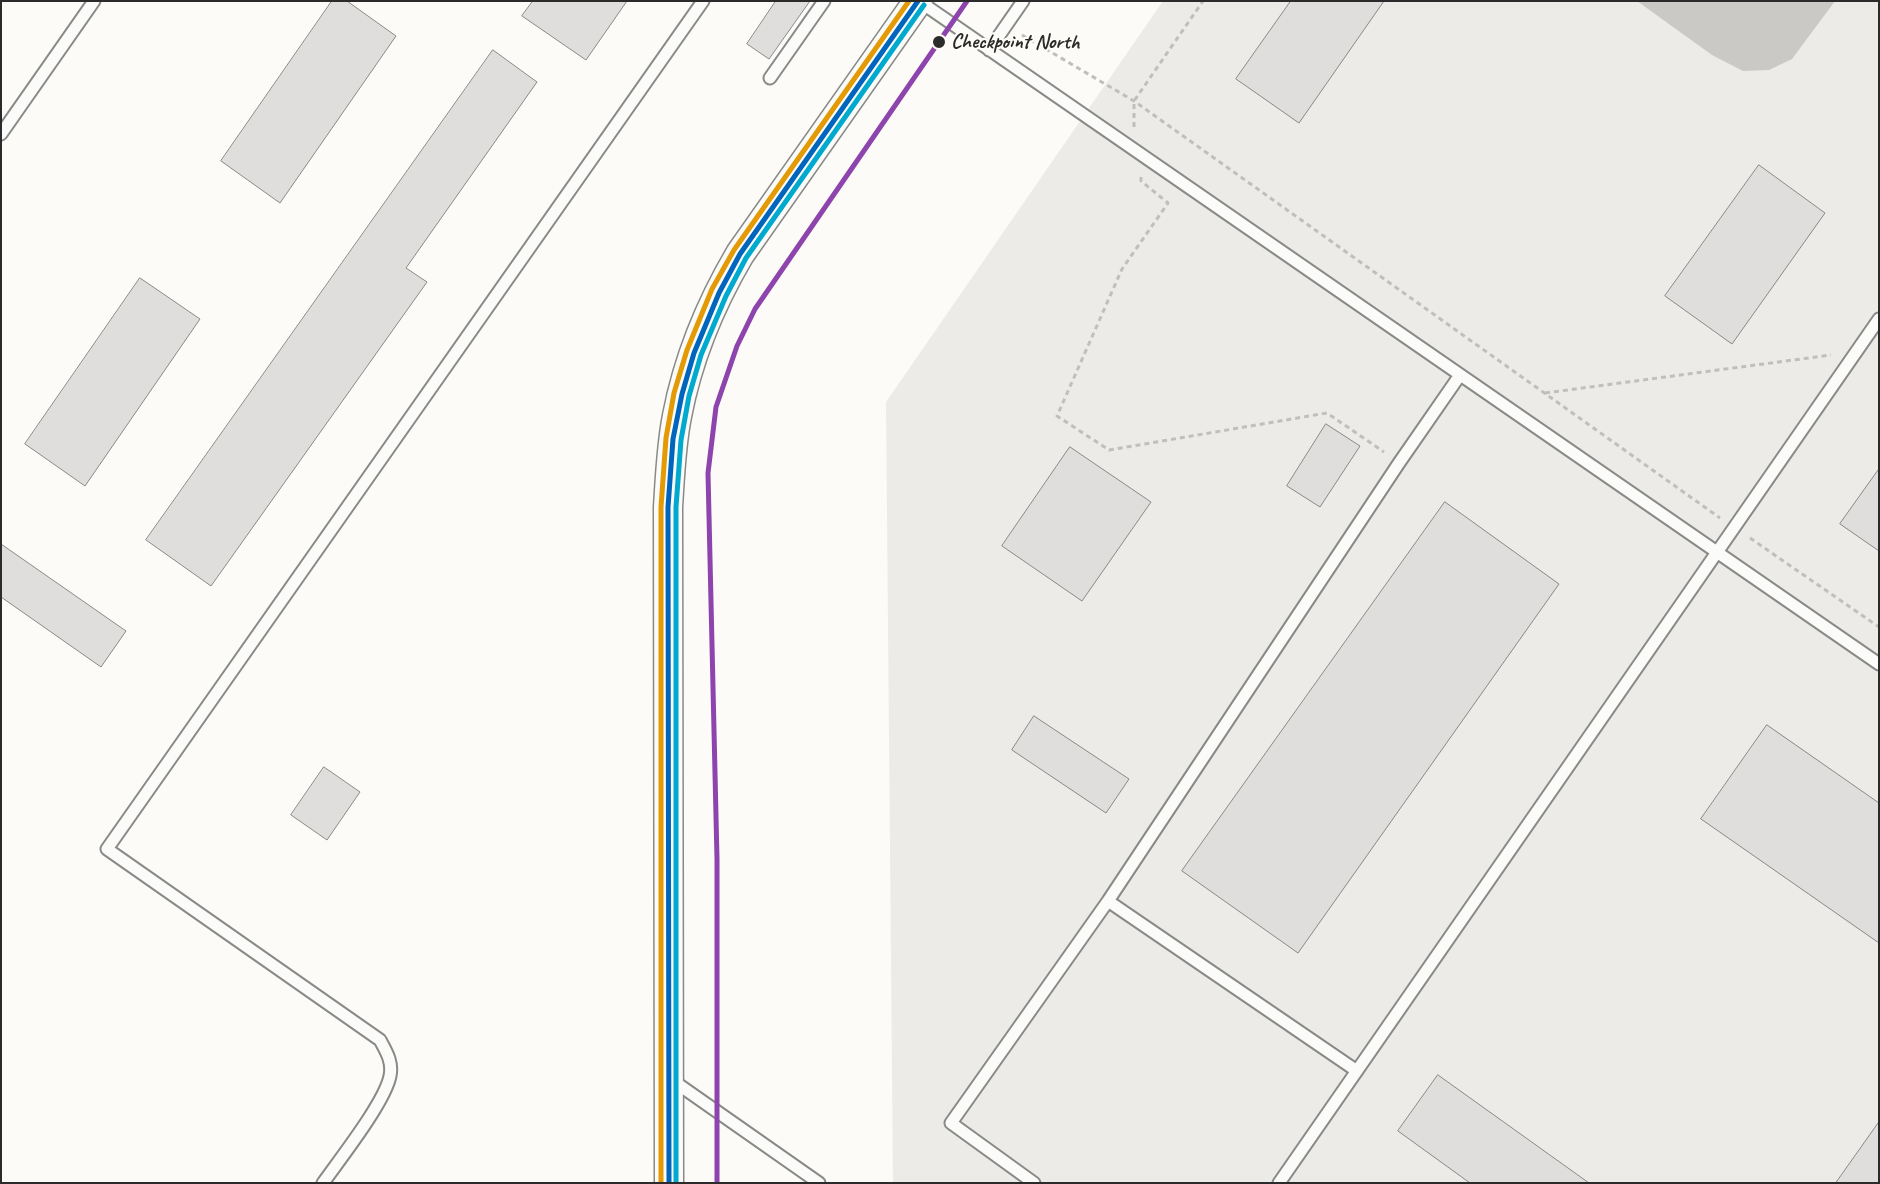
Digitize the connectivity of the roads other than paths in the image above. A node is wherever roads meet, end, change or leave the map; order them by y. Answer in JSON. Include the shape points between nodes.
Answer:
{"nodes":[{"id":1,"x":94,"y":1,"type":"edge"},
{"id":2,"x":704,"y":1,"type":"edge"},
{"id":3,"x":824,"y":1,"type":"edge"},
{"id":4,"x":918,"y":1,"type":"edge"},
{"id":5,"x":1023,"y":1,"type":"edge"},
{"id":6,"x":988,"y":50,"type":"junction"},
{"id":7,"x":770,"y":78,"type":"dead end"},
{"id":8,"x":1,"y":134,"type":"edge"},
{"id":9,"x":1879,"y":319,"type":"edge"},
{"id":10,"x":1460,"y":375,"type":"junction"},
{"id":11,"x":1717,"y":552,"type":"junction"},
{"id":12,"x":1879,"y":664,"type":"edge"},
{"id":13,"x":1108,"y":900,"type":"junction"},
{"id":14,"x":1357,"y":1071,"type":"junction"},
{"id":15,"x":668,"y":1077,"type":"junction"},
{"id":16,"x":323,"y":1183,"type":"edge"},
{"id":17,"x":669,"y":1183,"type":"edge"},
{"id":18,"x":819,"y":1183,"type":"edge"},
{"id":19,"x":1034,"y":1183,"type":"edge"},
{"id":20,"x":1279,"y":1183,"type":"edge"}],
"edges":[{"from":1,"to":8,"type":"lane"},
{"from":2,"to":16,"type":"lane","via":[[107,848],[380,1040],[390,1057],[390,1075],[364,1123]]},
{"from":3,"to":7,"type":"lane"},
{"from":4,"to":6,"type":"lane"},
{"from":4,"to":15,"type":"street","via":[[740,254],[719,289],[701,328],[676,418],[668,507]]},
{"from":5,"to":6,"type":"lane"},
{"from":6,"to":10,"type":"lane"},
{"from":9,"to":11,"type":"lane"},
{"from":10,"to":11,"type":"lane"},
{"from":10,"to":13,"type":"lane"},
{"from":11,"to":12,"type":"lane"},
{"from":11,"to":14,"type":"lane"},
{"from":13,"to":14,"type":"lane"},
{"from":13,"to":19,"type":"lane","via":[[951,1123]]},
{"from":14,"to":20,"type":"lane"},
{"from":15,"to":17,"type":"street"},
{"from":15,"to":18,"type":"lane"}]}
